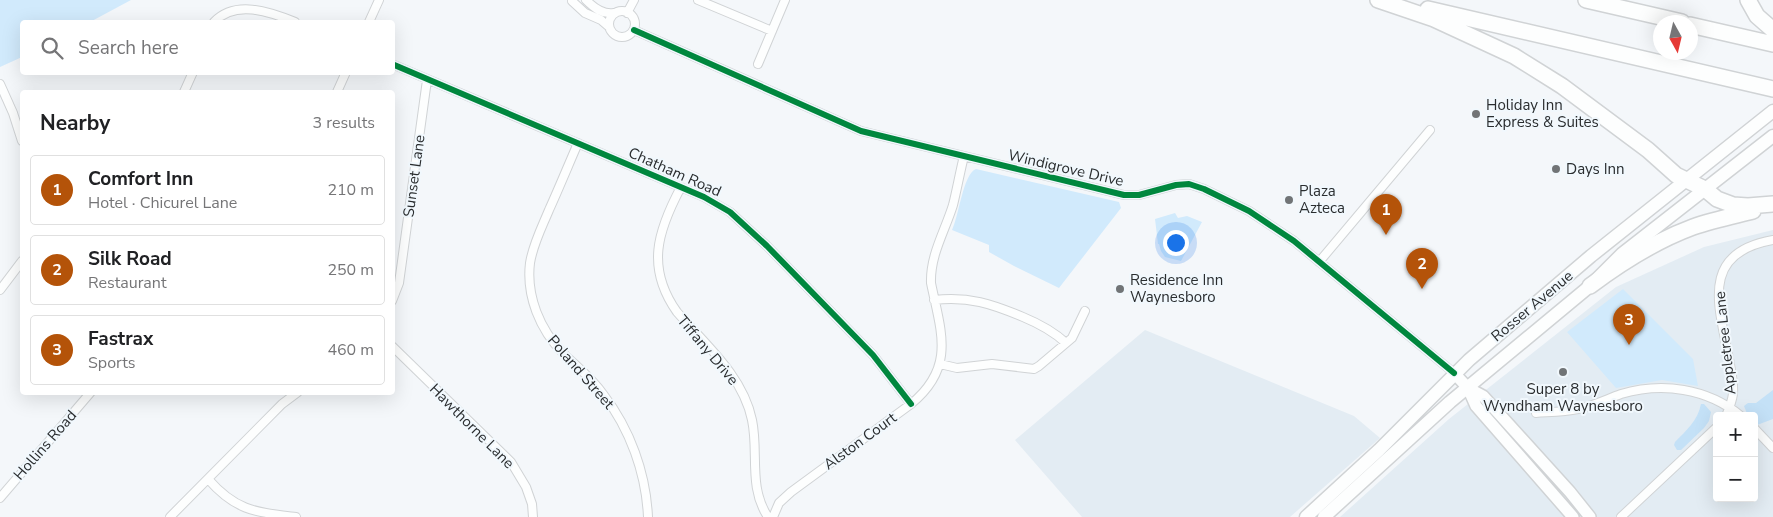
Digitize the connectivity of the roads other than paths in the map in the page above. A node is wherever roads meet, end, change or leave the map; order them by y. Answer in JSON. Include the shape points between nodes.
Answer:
{"nodes":[{"id":1,"x":379,"y":0,"type":"edge"},
{"id":2,"x":570,"y":0,"type":"edge"},
{"id":3,"x":586,"y":0,"type":"edge"},
{"id":4,"x":634,"y":0,"type":"edge"},
{"id":5,"x":698,"y":0,"type":"edge"},
{"id":6,"x":785,"y":0,"type":"edge"},
{"id":7,"x":1378,"y":0,"type":"edge"},
{"id":8,"x":1390,"y":0,"type":"edge"},
{"id":9,"x":1586,"y":0,"type":"edge"},
{"id":10,"x":1748,"y":0,"type":"edge"},
{"id":11,"x":614,"y":13,"type":"junction"},
{"id":12,"x":627,"y":13,"type":"junction"},
{"id":13,"x":1653,"y":15,"type":"edge"},
{"id":14,"x":216,"y":20,"type":"edge"},
{"id":15,"x":290,"y":20,"type":"edge"},
{"id":16,"x":370,"y":20,"type":"edge"},
{"id":17,"x":608,"y":26,"type":"junction"},
{"id":18,"x":1698,"y":26,"type":"edge"},
{"id":19,"x":634,"y":30,"type":"junction"},
{"id":20,"x":1773,"y":30,"type":"edge"},
{"id":21,"x":772,"y":32,"type":"junction"},
{"id":22,"x":1773,"y":44,"type":"edge"},
{"id":23,"x":758,"y":64,"type":"dead end"},
{"id":24,"x":395,"y":65,"type":"edge"},
{"id":25,"x":192,"y":75,"type":"edge"},
{"id":26,"x":345,"y":75,"type":"edge"},
{"id":27,"x":427,"y":80,"type":"junction"},
{"id":28,"x":1,"y":89,"type":"edge"},
{"id":29,"x":1773,"y":89,"type":"edge"},
{"id":30,"x":185,"y":90,"type":"edge"},
{"id":31,"x":338,"y":90,"type":"edge"},
{"id":32,"x":1773,"y":111,"type":"edge"},
{"id":33,"x":1430,"y":130,"type":"dead end"},
{"id":34,"x":20,"y":136,"type":"edge"},
{"id":35,"x":1773,"y":136,"type":"edge"},
{"id":36,"x":578,"y":143,"type":"junction"},
{"id":37,"x":964,"y":156,"type":"junction"},
{"id":38,"x":1687,"y":179,"type":"junction"},
{"id":39,"x":681,"y":187,"type":"junction"},
{"id":40,"x":1705,"y":189,"type":"junction"},
{"id":41,"x":1773,"y":205,"type":"edge"},
{"id":42,"x":1773,"y":240,"type":"edge"},
{"id":43,"x":1319,"y":262,"type":"junction"},
{"id":44,"x":20,"y":264,"type":"edge"},
{"id":45,"x":1590,"y":286,"type":"junction"},
{"id":46,"x":0,"y":290,"type":"edge"},
{"id":47,"x":395,"y":293,"type":"edge"},
{"id":48,"x":934,"y":300,"type":"junction"},
{"id":49,"x":1085,"y":311,"type":"dead end"},
{"id":50,"x":1066,"y":343,"type":"junction"},
{"id":51,"x":395,"y":349,"type":"edge"},
{"id":52,"x":940,"y":364,"type":"junction"},
{"id":53,"x":1454,"y":374,"type":"junction"},
{"id":54,"x":1468,"y":388,"type":"junction"},
{"id":55,"x":88,"y":395,"type":"edge"},
{"id":56,"x":294,"y":395,"type":"edge"},
{"id":57,"x":911,"y":404,"type":"junction"},
{"id":58,"x":1730,"y":408,"type":"junction"},
{"id":59,"x":1728,"y":412,"type":"edge"},
{"id":60,"x":1736,"y":412,"type":"edge"},
{"id":61,"x":1536,"y":413,"type":"dead end"},
{"id":62,"x":1713,"y":431,"type":"edge"},
{"id":63,"x":1758,"y":432,"type":"edge"},
{"id":64,"x":1773,"y":448,"type":"edge"},
{"id":65,"x":208,"y":479,"type":"junction"},
{"id":66,"x":0,"y":498,"type":"edge"},
{"id":67,"x":170,"y":517,"type":"edge"},
{"id":68,"x":296,"y":517,"type":"edge"},
{"id":69,"x":533,"y":517,"type":"edge"},
{"id":70,"x":648,"y":517,"type":"edge"},
{"id":71,"x":768,"y":517,"type":"edge"},
{"id":72,"x":773,"y":517,"type":"edge"},
{"id":73,"x":1306,"y":517,"type":"edge"},
{"id":74,"x":1324,"y":517,"type":"edge"},
{"id":75,"x":1573,"y":517,"type":"edge"},
{"id":76,"x":1590,"y":517,"type":"edge"},
{"id":77,"x":1621,"y":517,"type":"edge"}],
"edges":[{"from":1,"to":16,"type":"street"},
{"from":2,"to":17,"type":"street"},
{"from":3,"to":11,"type":"street","via":[[599,11]]},
{"from":4,"to":12,"type":"street"},
{"from":5,"to":21,"type":"street"},
{"from":6,"to":21,"type":"street"},
{"from":7,"to":38,"type":"highway","via":[[1434,19],[1514,56],[1562,86],[1676,175]]},
{"from":8,"to":29,"type":"highway"},
{"from":9,"to":13,"type":"highway"},
{"from":10,"to":20,"type":"highway","via":[[1758,16]]},
{"from":11,"to":12,"type":"street"},
{"from":11,"to":17,"type":"street"},
{"from":12,"to":19,"type":"street","via":[[634,20]]},
{"from":14,"to":15,"type":"street","via":[[229,9],[244,5]]},
{"from":17,"to":19,"type":"street","via":[[612,34],[620,37],[628,36]]},
{"from":18,"to":22,"type":"highway"},
{"from":19,"to":37,"type":"street","name":"Windigrove Drive","via":[[849,126]]},
{"from":21,"to":23,"type":"street"},
{"from":24,"to":27,"type":"street","name":"Chatham Road"},
{"from":25,"to":30,"type":"street"},
{"from":26,"to":31,"type":"street"},
{"from":27,"to":36,"type":"street","name":"Chatham Road"},
{"from":27,"to":47,"type":"street","name":"Sunset Lane","via":[[399,283]]},
{"from":28,"to":34,"type":"street"},
{"from":32,"to":38,"type":"main road","name":"Rosser Avenue"},
{"from":33,"to":43,"type":"street"},
{"from":35,"to":40,"type":"main road","name":"Rosser Avenue"},
{"from":36,"to":39,"type":"street","name":"Chatham Road"},
{"from":36,"to":70,"type":"street","name":"Poland Street","via":[[536,240],[530,265],[530,286],[536,312],[551,340],[598,387],[625,429],[643,477]]},
{"from":37,"to":43,"type":"street","name":"Windigrove Drive","via":[[1132,196],[1176,185],[1196,185],[1265,220]]},
{"from":37,"to":48,"type":"street","name":"Alston Court","via":[[952,206],[932,265]]},
{"from":38,"to":40,"type":"highway"},
{"from":38,"to":53,"type":"main road","name":"Rosser Avenue"},
{"from":39,"to":57,"type":"street","name":"Chatham Road","via":[[720,206],[747,227],[872,355]]},
{"from":39,"to":71,"type":"street","name":"Tiffany Drive","via":[[660,238],[657,258],[660,280],[677,312],[735,379],[743,394],[754,430],[757,491]]},
{"from":40,"to":41,"type":"highway","via":[[1717,199],[1733,205]]},
{"from":40,"to":45,"type":"main road","name":"Rosser Avenue","via":[[1622,254]]},
{"from":41,"to":45,"type":"highway","via":[[1673,235],[1632,257]]},
{"from":42,"to":58,"type":"street","name":"Appletree Lane","via":[[1749,246],[1735,255],[1724,268],[1719,283],[1719,305],[1733,393]]},
{"from":43,"to":53,"type":"street","name":"Windigrove Drive"},
{"from":44,"to":46,"type":"street"},
{"from":45,"to":54,"type":"main road","name":"Rosser Avenue"},
{"from":48,"to":50,"type":"street","via":[[968,299],[993,304],[1050,329]]},
{"from":48,"to":52,"type":"street","name":"Alston Court","via":[[942,339]]},
{"from":49,"to":50,"type":"street","via":[[1075,333]]},
{"from":50,"to":52,"type":"street","via":[[1034,368],[992,364],[956,368]]},
{"from":51,"to":69,"type":"street","name":"Hawthorne Lane","via":[[511,462],[526,487]]},
{"from":52,"to":57,"type":"street","name":"Alston Court","via":[[931,384]]},
{"from":53,"to":54,"type":"main road"},
{"from":53,"to":73,"type":"main road","name":"Rosser Avenue","via":[[1379,450]]},
{"from":54,"to":74,"type":"main road","name":"Rosser Avenue"},
{"from":54,"to":75,"type":"main road","via":[[1476,406]]},
{"from":54,"to":76,"type":"main road","via":[[1483,396]]},
{"from":55,"to":66,"type":"street","name":"Hollins Road"},
{"from":56,"to":65,"type":"street"},
{"from":57,"to":72,"type":"street","name":"Alston Court","via":[[791,492],[779,504]]},
{"from":58,"to":59,"type":"street","name":"Appletree Lane"},
{"from":58,"to":60,"type":"street"},
{"from":58,"to":61,"type":"street","via":[[1684,390],[1653,388],[1622,394],[1579,409]]},
{"from":62,"to":77,"type":"street"},
{"from":63,"to":64,"type":"street"},
{"from":65,"to":67,"type":"street"},
{"from":65,"to":68,"type":"street","via":[[225,496],[246,509]]}]}
